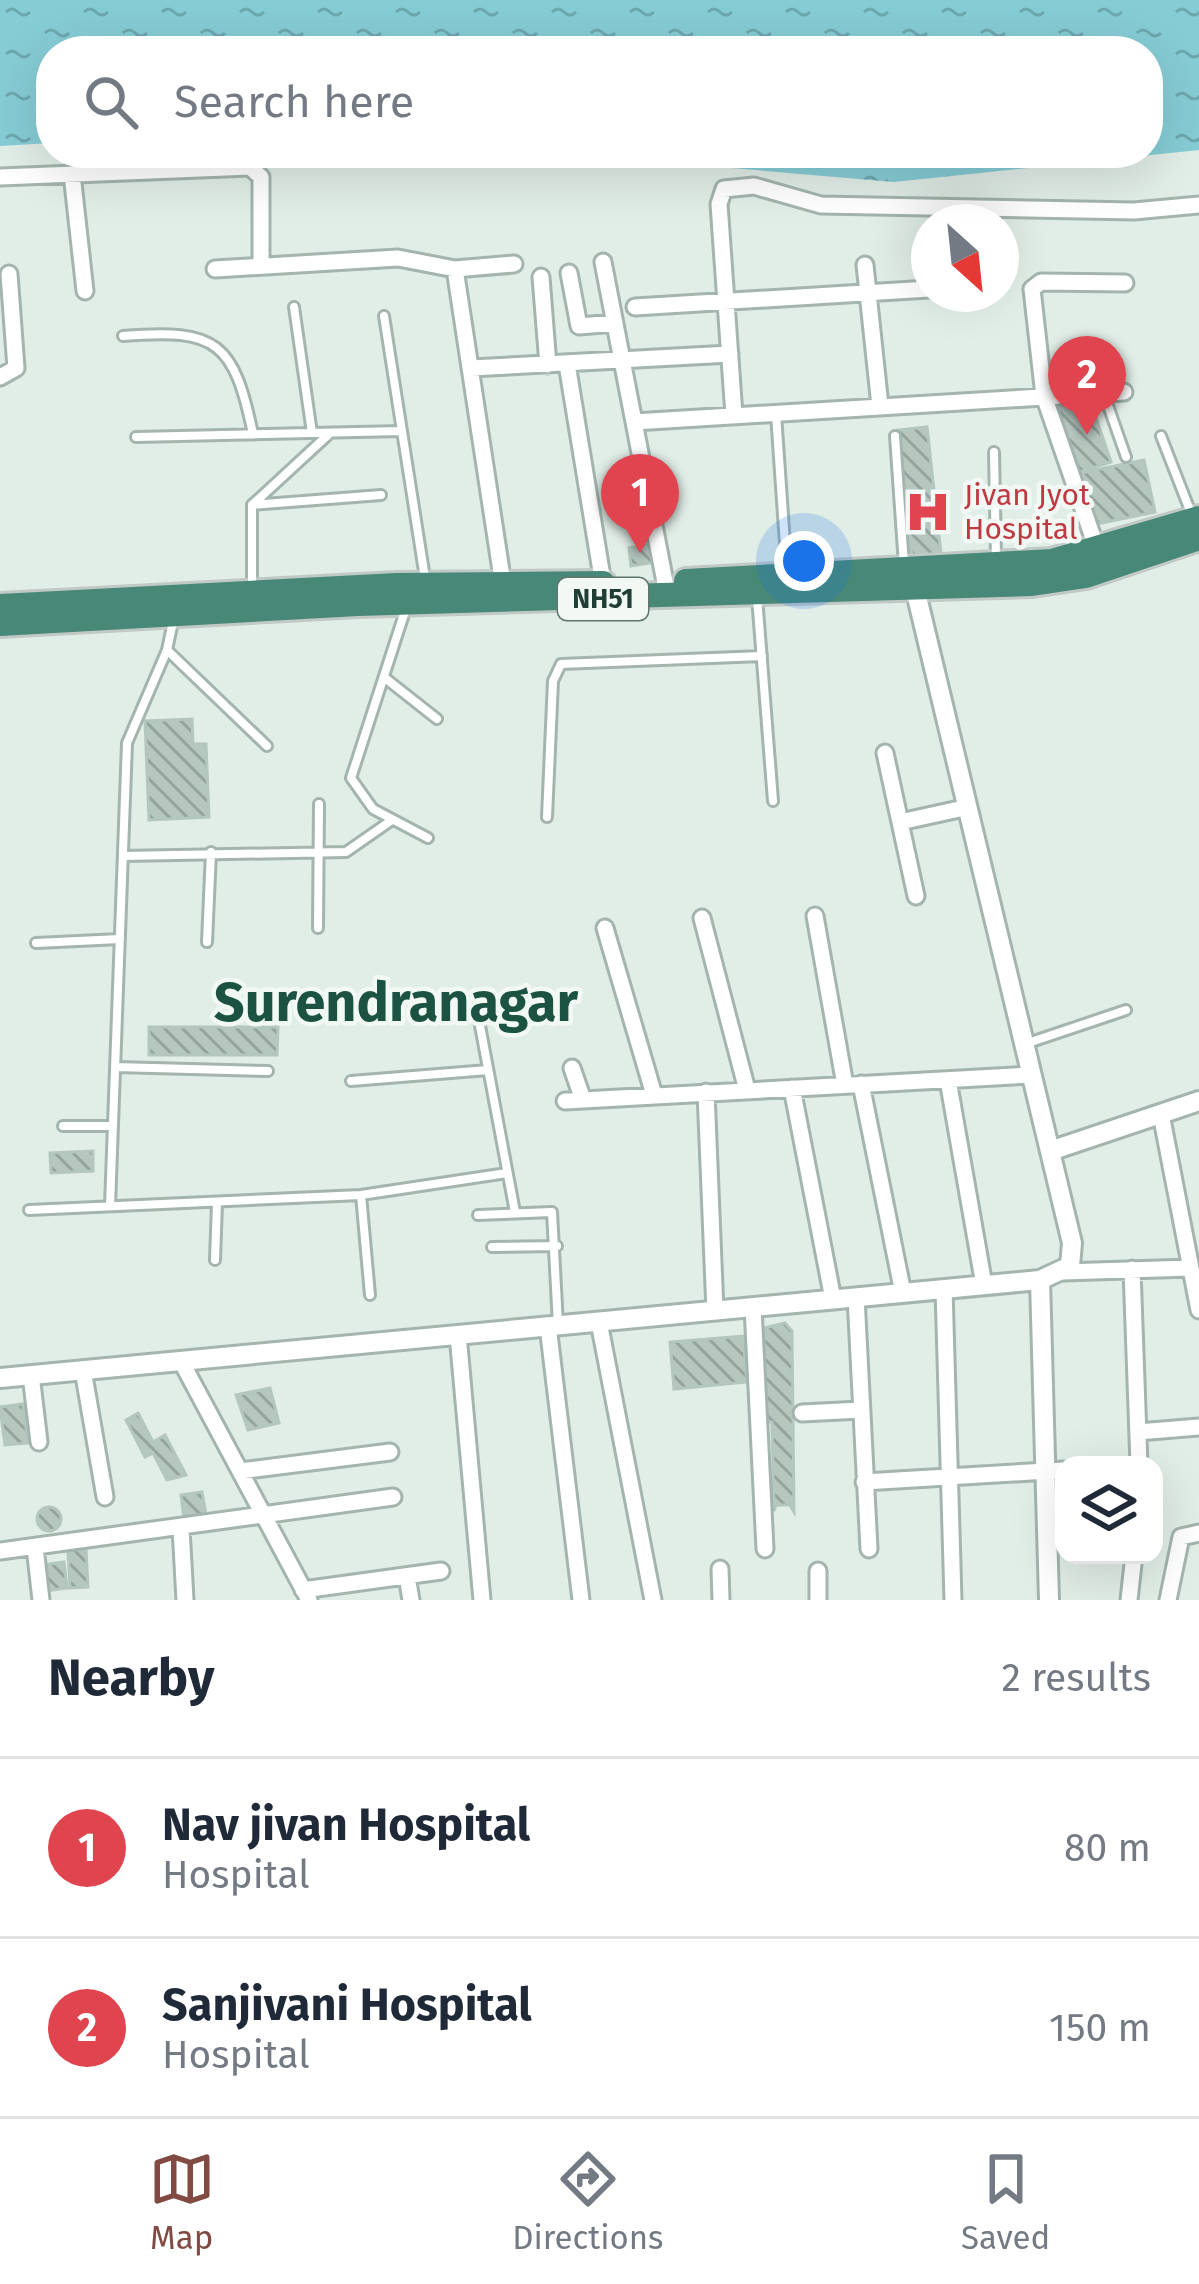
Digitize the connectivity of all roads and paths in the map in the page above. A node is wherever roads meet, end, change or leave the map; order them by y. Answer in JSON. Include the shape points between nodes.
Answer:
{"nodes":[{"id":1,"x":216,"y":168,"type":"edge"},
{"id":2,"x":244,"y":168,"type":"edge"},
{"id":3,"x":72,"y":174,"type":"junction"},
{"id":4,"x":0,"y":177,"type":"edge"},
{"id":5,"x":1199,"y":205,"type":"edge"},
{"id":6,"x":603,"y":262,"type":"dead end"},
{"id":7,"x":514,"y":264,"type":"dead end"},
{"id":8,"x":865,"y":265,"type":"dead end"},
{"id":9,"x":261,"y":266,"type":"junction"},
{"id":10,"x":215,"y":269,"type":"dead end"},
{"id":11,"x":455,"y":269,"type":"junction"},
{"id":12,"x":569,"y":273,"type":"dead end"},
{"id":13,"x":9,"y":274,"type":"dead end"},
{"id":14,"x":542,"y":277,"type":"dead end"},
{"id":15,"x":1125,"y":283,"type":"dead end"},
{"id":16,"x":85,"y":290,"type":"dead end"},
{"id":17,"x":911,"y":290,"type":"edge"},
{"id":18,"x":868,"y":293,"type":"junction"},
{"id":19,"x":726,"y":304,"type":"junction"},
{"id":20,"x":634,"y":307,"type":"dead end"},
{"id":21,"x":294,"y":308,"type":"dead end"},
{"id":22,"x":384,"y":316,"type":"dead end"},
{"id":23,"x":615,"y":323,"type":"junction"},
{"id":24,"x":123,"y":336,"type":"dead end"},
{"id":25,"x":730,"y":354,"type":"junction"},
{"id":26,"x":622,"y":361,"type":"junction"},
{"id":27,"x":548,"y":364,"type":"junction"},
{"id":28,"x":567,"y":364,"type":"junction"},
{"id":29,"x":471,"y":368,"type":"junction"},
{"id":30,"x":0,"y":377,"type":"edge"},
{"id":31,"x":1124,"y":392,"type":"dead end"},
{"id":32,"x":1104,"y":393,"type":"junction"},
{"id":33,"x":1044,"y":396,"type":"junction"},
{"id":34,"x":880,"y":406,"type":"junction"},
{"id":35,"x":776,"y":413,"type":"junction"},
{"id":36,"x":734,"y":415,"type":"junction"},
{"id":37,"x":634,"y":422,"type":"junction"},
{"id":38,"x":402,"y":431,"type":"junction"},
{"id":39,"x":312,"y":433,"type":"junction"},
{"id":40,"x":330,"y":433,"type":"junction"},
{"id":41,"x":254,"y":434,"type":"junction"},
{"id":42,"x":896,"y":436,"type":"dead end"},
{"id":43,"x":1161,"y":436,"type":"dead end"},
{"id":44,"x":136,"y":437,"type":"dead end"},
{"id":45,"x":994,"y":452,"type":"dead end"},
{"id":46,"x":1126,"y":457,"type":"dead end"},
{"id":47,"x":381,"y":495,"type":"dead end"},
{"id":48,"x":252,"y":505,"type":"junction"},
{"id":49,"x":1197,"y":526,"type":"edge"},
{"id":50,"x":1098,"y":552,"type":"junction"},
{"id":51,"x":996,"y":567,"type":"junction"},
{"id":52,"x":787,"y":577,"type":"junction"},
{"id":53,"x":910,"y":578,"type":"junction"},
{"id":54,"x":665,"y":582,"type":"junction"},
{"id":55,"x":603,"y":583,"type":"junction"},
{"id":56,"x":502,"y":584,"type":"junction"},
{"id":57,"x":253,"y":591,"type":"junction"},
{"id":58,"x":756,"y":596,"type":"junction"},
{"id":59,"x":420,"y":597,"type":"junction"},
{"id":60,"x":0,"y":606,"type":"edge"},
{"id":61,"x":174,"y":616,"type":"junction"},
{"id":62,"x":0,"y":624,"type":"edge"},
{"id":63,"x":167,"y":650,"type":"junction"},
{"id":64,"x":761,"y":656,"type":"junction"},
{"id":65,"x":385,"y":678,"type":"junction"},
{"id":66,"x":437,"y":719,"type":"dead end"},
{"id":67,"x":267,"y":746,"type":"dead end"},
{"id":68,"x":885,"y":753,"type":"dead end"},
{"id":69,"x":773,"y":802,"type":"dead end"},
{"id":70,"x":319,"y":804,"type":"dead end"},
{"id":71,"x":964,"y":808,"type":"junction"},
{"id":72,"x":547,"y":817,"type":"dead end"},
{"id":73,"x":392,"y":820,"type":"junction"},
{"id":74,"x":900,"y":822,"type":"junction"},
{"id":75,"x":428,"y":838,"type":"dead end"},
{"id":76,"x":211,"y":852,"type":"junction"},
{"id":77,"x":318,"y":852,"type":"junction"},
{"id":78,"x":123,"y":856,"type":"junction"},
{"id":79,"x":916,"y":896,"type":"dead end"},
{"id":80,"x":815,"y":916,"type":"dead end"},
{"id":81,"x":702,"y":918,"type":"dead end"},
{"id":82,"x":317,"y":928,"type":"dead end"},
{"id":83,"x":605,"y":928,"type":"dead end"},
{"id":84,"x":120,"y":939,"type":"junction"},
{"id":85,"x":207,"y":942,"type":"dead end"},
{"id":86,"x":36,"y":943,"type":"dead end"},
{"id":87,"x":1126,"y":1010,"type":"dead end"},
{"id":88,"x":478,"y":1015,"type":"dead end"},
{"id":89,"x":1023,"y":1044,"type":"junction"},
{"id":90,"x":115,"y":1067,"type":"junction"},
{"id":91,"x":572,"y":1069,"type":"dead end"},
{"id":92,"x":488,"y":1070,"type":"junction"},
{"id":93,"x":268,"y":1071,"type":"dead end"},
{"id":94,"x":1031,"y":1076,"type":"junction"},
{"id":95,"x":948,"y":1080,"type":"junction"},
{"id":96,"x":351,"y":1082,"type":"dead end"},
{"id":97,"x":853,"y":1085,"type":"junction"},
{"id":98,"x":791,"y":1088,"type":"junction"},
{"id":99,"x":747,"y":1090,"type":"junction"},
{"id":100,"x":706,"y":1092,"type":"junction"},
{"id":101,"x":654,"y":1095,"type":"junction"},
{"id":102,"x":583,"y":1100,"type":"junction"},
{"id":103,"x":565,"y":1101,"type":"dead end"},
{"id":104,"x":1199,"y":1101,"type":"edge"},
{"id":105,"x":1161,"y":1114,"type":"junction"},
{"id":106,"x":63,"y":1126,"type":"dead end"},
{"id":107,"x":113,"y":1126,"type":"junction"},
{"id":108,"x":1050,"y":1151,"type":"junction"},
{"id":109,"x":507,"y":1172,"type":"junction"},
{"id":110,"x":361,"y":1196,"type":"junction"},
{"id":111,"x":217,"y":1203,"type":"junction"},
{"id":112,"x":110,"y":1206,"type":"junction"},
{"id":113,"x":29,"y":1210,"type":"dead end"},
{"id":114,"x":514,"y":1212,"type":"junction"},
{"id":115,"x":478,"y":1215,"type":"dead end"},
{"id":116,"x":1192,"y":1239,"type":"edge"},
{"id":117,"x":557,"y":1246,"type":"junction"},
{"id":118,"x":492,"y":1247,"type":"dead end"},
{"id":119,"x":215,"y":1260,"type":"dead end"},
{"id":120,"x":1191,"y":1268,"type":"junction"},
{"id":121,"x":1132,"y":1269,"type":"junction"},
{"id":122,"x":1063,"y":1272,"type":"junction"},
{"id":123,"x":1040,"y":1280,"type":"junction"},
{"id":124,"x":984,"y":1285,"type":"junction"},
{"id":125,"x":944,"y":1289,"type":"junction"},
{"id":126,"x":903,"y":1293,"type":"junction"},
{"id":127,"x":370,"y":1295,"type":"dead end"},
{"id":128,"x":856,"y":1297,"type":"junction"},
{"id":129,"x":833,"y":1299,"type":"junction"},
{"id":130,"x":753,"y":1307,"type":"junction"},
{"id":131,"x":715,"y":1310,"type":"junction"},
{"id":132,"x":1199,"y":1310,"type":"edge"},
{"id":133,"x":598,"y":1322,"type":"junction"},
{"id":134,"x":553,"y":1326,"type":"junction"},
{"id":135,"x":458,"y":1335,"type":"junction"},
{"id":136,"x":181,"y":1361,"type":"junction"},
{"id":137,"x":83,"y":1370,"type":"junction"},
{"id":138,"x":31,"y":1375,"type":"junction"},
{"id":139,"x":0,"y":1378,"type":"edge"},
{"id":140,"x":861,"y":1410,"type":"junction"},
{"id":141,"x":802,"y":1413,"type":"dead end"},
{"id":142,"x":1199,"y":1427,"type":"edge"},
{"id":143,"x":1138,"y":1432,"type":"junction"},
{"id":144,"x":39,"y":1442,"type":"dead end"},
{"id":145,"x":390,"y":1451,"type":"dead end"},
{"id":146,"x":1139,"y":1456,"type":"edge"},
{"id":147,"x":1055,"y":1470,"type":"edge"},
{"id":148,"x":240,"y":1471,"type":"junction"},
{"id":149,"x":950,"y":1476,"type":"junction"},
{"id":150,"x":864,"y":1482,"type":"junction"},
{"id":151,"x":105,"y":1497,"type":"dead end"},
{"id":152,"x":393,"y":1497,"type":"dead end"},
{"id":153,"x":265,"y":1518,"type":"junction"},
{"id":154,"x":181,"y":1528,"type":"junction"},
{"id":155,"x":1199,"y":1533,"type":"edge"},
{"id":156,"x":34,"y":1547,"type":"junction"},
{"id":157,"x":765,"y":1549,"type":"dead end"},
{"id":158,"x":868,"y":1549,"type":"dead end"},
{"id":159,"x":0,"y":1551,"type":"edge"},
{"id":160,"x":1055,"y":1555,"type":"edge"},
{"id":161,"x":1133,"y":1564,"type":"edge"},
{"id":162,"x":720,"y":1569,"type":"dead end"},
{"id":163,"x":441,"y":1570,"type":"dead end"},
{"id":164,"x":818,"y":1571,"type":"dead end"},
{"id":165,"x":407,"y":1576,"type":"junction"},
{"id":166,"x":306,"y":1595,"type":"edge"},
{"id":167,"x":41,"y":1600,"type":"edge"},
{"id":168,"x":185,"y":1600,"type":"edge"},
{"id":169,"x":411,"y":1600,"type":"edge"},
{"id":170,"x":482,"y":1600,"type":"edge"},
{"id":171,"x":581,"y":1600,"type":"edge"},
{"id":172,"x":652,"y":1600,"type":"edge"},
{"id":173,"x":721,"y":1600,"type":"edge"},
{"id":174,"x":818,"y":1600,"type":"edge"},
{"id":175,"x":953,"y":1600,"type":"edge"},
{"id":176,"x":1049,"y":1600,"type":"edge"},
{"id":177,"x":1129,"y":1600,"type":"edge"},
{"id":178,"x":1168,"y":1600,"type":"edge"}],
"edges":[{"from":1,"to":3,"type":"street"},
{"from":2,"to":9,"type":"street","via":[[257,171]]},
{"from":3,"to":4,"type":"street"},
{"from":3,"to":16,"type":"street"},
{"from":5,"to":19,"type":"street","via":[[821,205],[737,185],[724,189],[719,204]]},
{"from":6,"to":23,"type":"street"},
{"from":7,"to":11,"type":"street"},
{"from":8,"to":18,"type":"street"},
{"from":9,"to":10,"type":"street"},
{"from":9,"to":11,"type":"street","via":[[398,258]]},
{"from":11,"to":29,"type":"street"},
{"from":12,"to":23,"type":"street","via":[[579,326]]},
{"from":13,"to":30,"type":"street","via":[[16,368]]},
{"from":14,"to":27,"type":"street"},
{"from":15,"to":33,"type":"street","via":[[1042,282],[1032,289]]},
{"from":17,"to":18,"type":"street"},
{"from":18,"to":19,"type":"street"},
{"from":18,"to":34,"type":"street"},
{"from":19,"to":20,"type":"street"},
{"from":19,"to":25,"type":"street"},
{"from":21,"to":39,"type":"lane"},
{"from":22,"to":38,"type":"lane"},
{"from":23,"to":26,"type":"street"},
{"from":24,"to":41,"type":"lane","via":[[193,334],[225,352],[241,377]]},
{"from":25,"to":26,"type":"street"},
{"from":25,"to":36,"type":"street"},
{"from":26,"to":28,"type":"street"},
{"from":26,"to":37,"type":"street"},
{"from":27,"to":28,"type":"street"},
{"from":27,"to":29,"type":"street"},
{"from":28,"to":55,"type":"street"},
{"from":29,"to":56,"type":"street"},
{"from":31,"to":32,"type":"street"},
{"from":32,"to":33,"type":"street"},
{"from":32,"to":46,"type":"lane"},
{"from":33,"to":34,"type":"street"},
{"from":33,"to":50,"type":"street"},
{"from":34,"to":35,"type":"street"},
{"from":35,"to":36,"type":"street"},
{"from":35,"to":52,"type":"lane"},
{"from":36,"to":37,"type":"street"},
{"from":37,"to":54,"type":"street"},
{"from":38,"to":40,"type":"lane"},
{"from":38,"to":59,"type":"lane"},
{"from":39,"to":40,"type":"lane"},
{"from":39,"to":41,"type":"lane"},
{"from":40,"to":48,"type":"lane"},
{"from":41,"to":44,"type":"lane"},
{"from":42,"to":53,"type":"lane"},
{"from":43,"to":49,"type":"lane"},
{"from":45,"to":51,"type":"lane"},
{"from":47,"to":48,"type":"lane"},
{"from":48,"to":57,"type":"lane"},
{"from":49,"to":50,"type":"highway","number":"NH51"},
{"from":49,"to":53,"type":"highway","number":"NH51","via":[[1086,576]]},
{"from":50,"to":51,"type":"highway","number":"NH51"},
{"from":51,"to":53,"type":"highway","number":"NH51"},
{"from":52,"to":53,"type":"highway","number":"NH51"},
{"from":52,"to":54,"type":"highway","number":"NH51"},
{"from":53,"to":58,"type":"highway","number":"NH51"},
{"from":53,"to":71,"type":"street"},
{"from":54,"to":55,"type":"highway","number":"NH51"},
{"from":55,"to":56,"type":"highway","number":"NH51"},
{"from":56,"to":59,"type":"highway","number":"NH51"},
{"from":57,"to":59,"type":"highway","number":"NH51"},
{"from":57,"to":60,"type":"highway","number":"NH51"},
{"from":58,"to":59,"type":"highway","number":"NH51"},
{"from":58,"to":64,"type":"lane"},
{"from":59,"to":61,"type":"highway","number":"NH51"},
{"from":59,"to":65,"type":"lane"},
{"from":61,"to":62,"type":"highway","number":"NH51"},
{"from":61,"to":63,"type":"lane"},
{"from":63,"to":67,"type":"lane"},
{"from":63,"to":78,"type":"lane","via":[[127,743]]},
{"from":64,"to":69,"type":"lane"},
{"from":64,"to":72,"type":"lane","via":[[561,664],[553,681]]},
{"from":65,"to":66,"type":"lane"},
{"from":65,"to":73,"type":"lane","via":[[351,778],[362,800]]},
{"from":68,"to":74,"type":"street"},
{"from":70,"to":77,"type":"lane"},
{"from":71,"to":74,"type":"street"},
{"from":71,"to":89,"type":"street"},
{"from":73,"to":75,"type":"lane"},
{"from":73,"to":77,"type":"lane","via":[[359,847]]},
{"from":74,"to":79,"type":"street"},
{"from":76,"to":77,"type":"lane"},
{"from":76,"to":78,"type":"lane"},
{"from":76,"to":85,"type":"lane"},
{"from":77,"to":82,"type":"lane"},
{"from":78,"to":84,"type":"lane"},
{"from":80,"to":97,"type":"street"},
{"from":81,"to":99,"type":"street"},
{"from":83,"to":101,"type":"street"},
{"from":84,"to":86,"type":"lane"},
{"from":84,"to":90,"type":"lane"},
{"from":87,"to":89,"type":"lane"},
{"from":88,"to":92,"type":"lane"},
{"from":89,"to":94,"type":"street"},
{"from":90,"to":93,"type":"lane"},
{"from":90,"to":107,"type":"lane"},
{"from":91,"to":102,"type":"street"},
{"from":92,"to":96,"type":"lane"},
{"from":92,"to":109,"type":"lane"},
{"from":94,"to":95,"type":"street"},
{"from":94,"to":108,"type":"street"},
{"from":95,"to":97,"type":"street"},
{"from":95,"to":124,"type":"street"},
{"from":97,"to":98,"type":"street"},
{"from":97,"to":126,"type":"street"},
{"from":98,"to":99,"type":"street"},
{"from":98,"to":129,"type":"street"},
{"from":99,"to":100,"type":"street"},
{"from":100,"to":101,"type":"street"},
{"from":100,"to":131,"type":"street"},
{"from":101,"to":102,"type":"street"},
{"from":102,"to":103,"type":"street"},
{"from":104,"to":105,"type":"street"},
{"from":105,"to":108,"type":"street"},
{"from":105,"to":116,"type":"street"},
{"from":106,"to":107,"type":"lane"},
{"from":107,"to":112,"type":"lane"},
{"from":108,"to":122,"type":"street","via":[[1072,1243]]},
{"from":109,"to":110,"type":"lane"},
{"from":109,"to":114,"type":"lane"},
{"from":110,"to":111,"type":"lane"},
{"from":110,"to":127,"type":"lane"},
{"from":111,"to":112,"type":"lane"},
{"from":111,"to":119,"type":"lane"},
{"from":112,"to":113,"type":"lane"},
{"from":114,"to":115,"type":"lane"},
{"from":114,"to":117,"type":"lane","via":[[552,1213]]},
{"from":116,"to":120,"type":"street"},
{"from":117,"to":118,"type":"lane"},
{"from":117,"to":134,"type":"lane"},
{"from":120,"to":121,"type":"street"},
{"from":120,"to":132,"type":"street"},
{"from":121,"to":122,"type":"street"},
{"from":121,"to":143,"type":"street"},
{"from":122,"to":123,"type":"street"},
{"from":123,"to":124,"type":"street"},
{"from":123,"to":147,"type":"street"},
{"from":124,"to":125,"type":"street"},
{"from":125,"to":126,"type":"street"},
{"from":125,"to":149,"type":"street"},
{"from":126,"to":128,"type":"street"},
{"from":128,"to":129,"type":"street"},
{"from":128,"to":140,"type":"street"},
{"from":129,"to":130,"type":"street"},
{"from":130,"to":131,"type":"street"},
{"from":130,"to":157,"type":"street"},
{"from":131,"to":133,"type":"street"},
{"from":133,"to":134,"type":"street"},
{"from":133,"to":172,"type":"street"},
{"from":134,"to":135,"type":"street"},
{"from":134,"to":171,"type":"street"},
{"from":135,"to":136,"type":"street"},
{"from":135,"to":170,"type":"street"},
{"from":136,"to":137,"type":"street"},
{"from":136,"to":148,"type":"street"},
{"from":137,"to":138,"type":"street"},
{"from":137,"to":151,"type":"street"},
{"from":138,"to":139,"type":"street"},
{"from":138,"to":144,"type":"street"},
{"from":140,"to":141,"type":"street"},
{"from":140,"to":150,"type":"street"},
{"from":142,"to":143,"type":"street"},
{"from":143,"to":146,"type":"street"},
{"from":145,"to":148,"type":"street"},
{"from":147,"to":149,"type":"street"},
{"from":148,"to":153,"type":"street"},
{"from":149,"to":150,"type":"street"},
{"from":149,"to":175,"type":"street"},
{"from":150,"to":158,"type":"street"},
{"from":152,"to":153,"type":"street"},
{"from":153,"to":154,"type":"street"},
{"from":153,"to":166,"type":"street"},
{"from":154,"to":156,"type":"street"},
{"from":154,"to":168,"type":"street"},
{"from":155,"to":178,"type":"street","via":[[1181,1537]]},
{"from":156,"to":159,"type":"street"},
{"from":156,"to":167,"type":"street"},
{"from":160,"to":176,"type":"street"},
{"from":161,"to":177,"type":"street"},
{"from":162,"to":173,"type":"street"},
{"from":163,"to":165,"type":"street"},
{"from":164,"to":174,"type":"street"},
{"from":165,"to":166,"type":"street"},
{"from":165,"to":169,"type":"street"}]}
